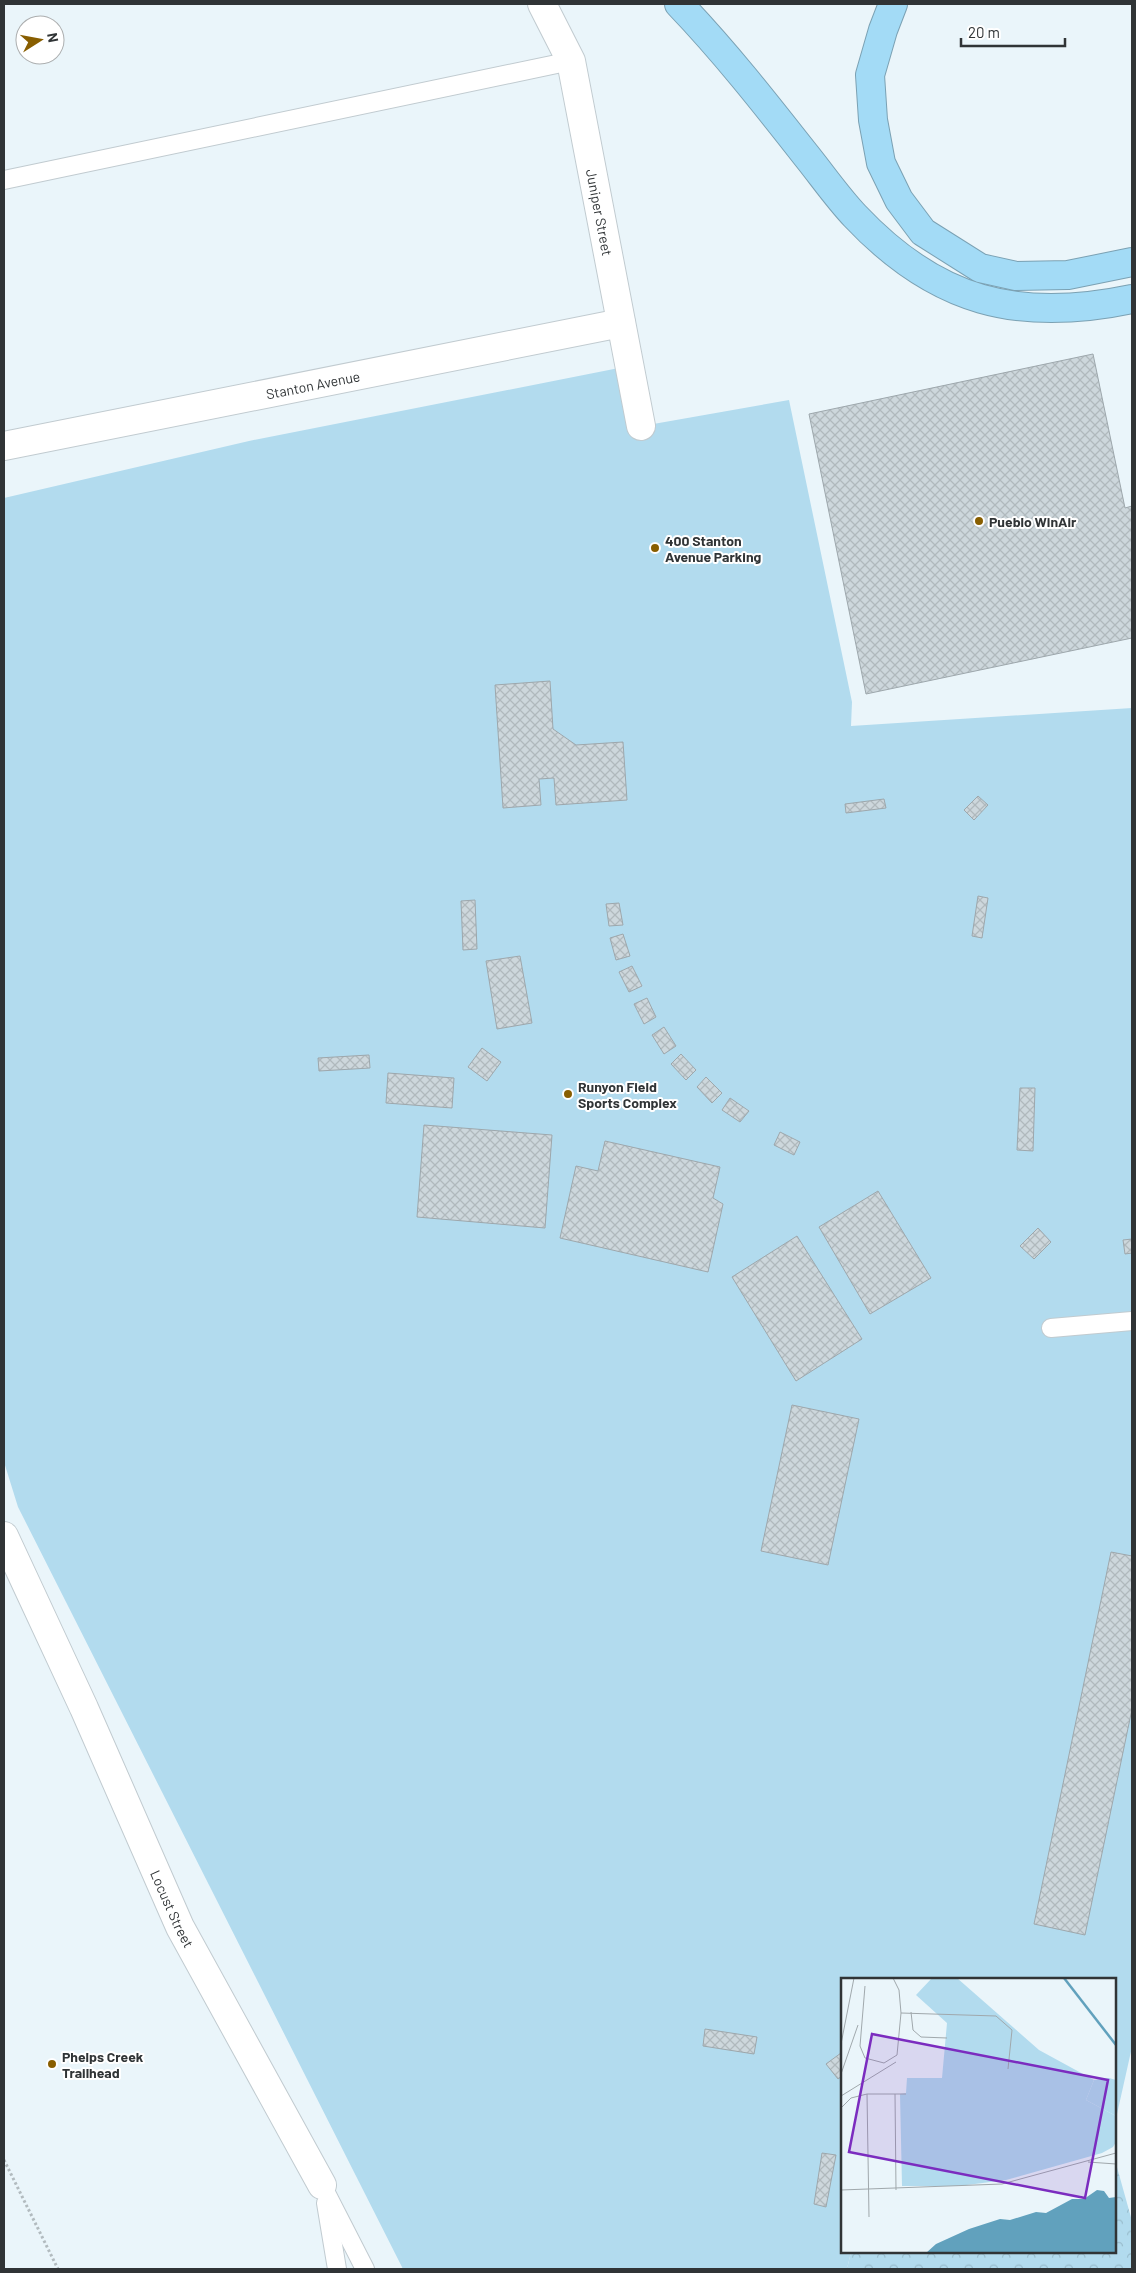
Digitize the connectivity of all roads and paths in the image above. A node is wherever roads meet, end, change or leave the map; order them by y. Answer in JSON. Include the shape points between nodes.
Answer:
{"nodes":[{"id":1,"x":542,"y":4,"type":"edge"},
{"id":2,"x":679,"y":4,"type":"edge"},
{"id":3,"x":894,"y":4,"type":"edge"},
{"id":4,"x":570,"y":61,"type":"junction"},
{"id":5,"x":4,"y":180,"type":"edge"},
{"id":6,"x":1132,"y":262,"type":"edge"},
{"id":7,"x":1132,"y":299,"type":"edge"},
{"id":8,"x":621,"y":323,"type":"junction"},
{"id":9,"x":641,"y":426,"type":"dead end"},
{"id":10,"x":4,"y":446,"type":"edge"},
{"id":11,"x":1132,"y":1321,"type":"edge"},
{"id":12,"x":1052,"y":1328,"type":"dead end"},
{"id":13,"x":4,"y":1536,"type":"edge"},
{"id":14,"x":4,"y":2160,"type":"edge"},
{"id":15,"x":322,"y":2185,"type":"junction"},
{"id":16,"x":58,"y":2269,"type":"edge"},
{"id":17,"x":337,"y":2269,"type":"edge"},
{"id":18,"x":365,"y":2269,"type":"edge"}],
"edges":[{"from":1,"to":4,"type":"street","name":"Juniper Street"},
{"from":2,"to":7,"type":"highway","via":[[760,98],[854,216],[924,275],[956,291],[992,303],[1026,308],[1099,305]]},
{"from":3,"to":6,"type":"highway","via":[[870,75],[873,120],[881,162],[899,200],[923,232],[980,268],[1016,276],[1068,275]]},
{"from":4,"to":5,"type":"lane"},
{"from":4,"to":8,"type":"street","name":"Juniper Street"},
{"from":8,"to":9,"type":"street","name":"Juniper Street"},
{"from":8,"to":10,"type":"street","name":"Stanton Avenue"},
{"from":11,"to":12,"type":"lane"},
{"from":13,"to":15,"type":"street","name":"Locust Street","via":[[180,1927]]},
{"from":14,"to":16,"type":"path"},
{"from":15,"to":17,"type":"lane"},
{"from":15,"to":18,"type":"lane","name":"Locust Street"}]}
